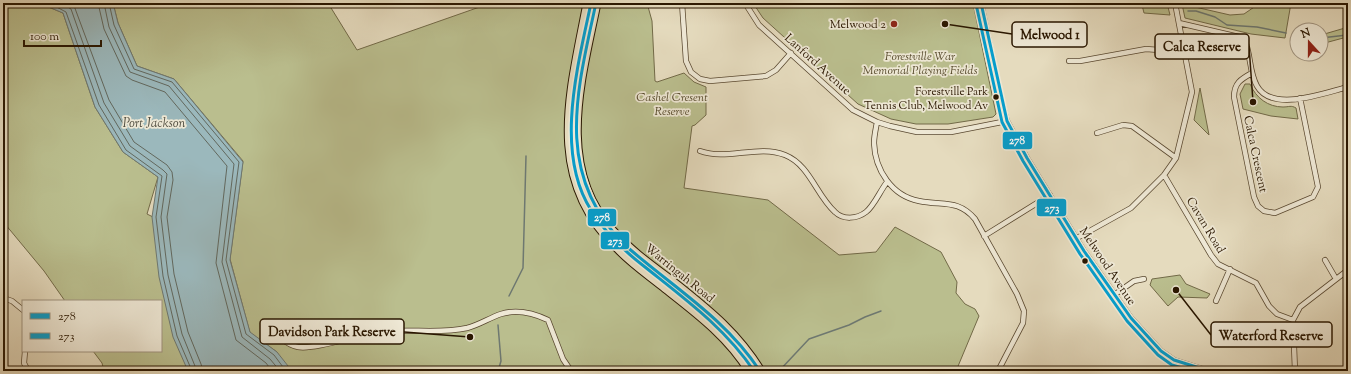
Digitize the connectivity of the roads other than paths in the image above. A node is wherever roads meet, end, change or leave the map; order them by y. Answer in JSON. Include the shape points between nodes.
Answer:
{"nodes":[{"id":1,"x":357,"y":3,"type":"edge"},
{"id":2,"x":588,"y":3,"type":"edge"},
{"id":3,"x":596,"y":3,"type":"edge"},
{"id":4,"x":682,"y":3,"type":"edge"},
{"id":5,"x":745,"y":3,"type":"edge"},
{"id":6,"x":981,"y":3,"type":"edge"},
{"id":7,"x":1175,"y":3,"type":"edge"},
{"id":8,"x":349,"y":5,"type":"dead end"},
{"id":9,"x":1179,"y":23,"type":"junction"},
{"id":10,"x":1184,"y":52,"type":"junction"},
{"id":11,"x":791,"y":53,"type":"junction"},
{"id":12,"x":1069,"y":61,"type":"dead end"},
{"id":13,"x":1252,"y":73,"type":"junction"},
{"id":14,"x":1348,"y":87,"type":"edge"},
{"id":15,"x":1300,"y":98,"type":"junction"},
{"id":16,"x":1007,"y":121,"type":"junction"},
{"id":17,"x":878,"y":122,"type":"junction"},
{"id":18,"x":1097,"y":133,"type":"dead end"},
{"id":19,"x":700,"y":151,"type":"dead end"},
{"id":20,"x":1176,"y":158,"type":"junction"},
{"id":21,"x":1164,"y":175,"type":"junction"},
{"id":22,"x":887,"y":182,"type":"junction"},
{"id":23,"x":1050,"y":195,"type":"junction"},
{"id":24,"x":984,"y":236,"type":"junction"},
{"id":25,"x":1077,"y":238,"type":"junction"},
{"id":26,"x":1324,"y":260,"type":"dead end"},
{"id":27,"x":1230,"y":269,"type":"junction"},
{"id":28,"x":1348,"y":270,"type":"edge"},
{"id":29,"x":1144,"y":279,"type":"dead end"},
{"id":30,"x":1336,"y":279,"type":"junction"},
{"id":31,"x":1114,"y":295,"type":"junction"},
{"id":32,"x":3,"y":298,"type":"edge"},
{"id":33,"x":1216,"y":301,"type":"dead end"},
{"id":34,"x":22,"y":309,"type":"edge"},
{"id":35,"x":1293,"y":320,"type":"junction"},
{"id":36,"x":280,"y":337,"type":"dead end"},
{"id":37,"x":25,"y":352,"type":"edge"},
{"id":38,"x":1189,"y":366,"type":"junction"},
{"id":39,"x":28,"y":371,"type":"edge"},
{"id":40,"x":571,"y":371,"type":"edge"},
{"id":41,"x":750,"y":371,"type":"edge"},
{"id":42,"x":760,"y":371,"type":"edge"},
{"id":43,"x":998,"y":371,"type":"edge"},
{"id":44,"x":1187,"y":371,"type":"edge"},
{"id":45,"x":1209,"y":371,"type":"edge"},
{"id":46,"x":1295,"y":371,"type":"edge"}],
"edges":[{"from":1,"to":8,"type":"street"},
{"from":2,"to":41,"type":"highway","name":"Warringah Road","via":[[569,107],[568,126],[572,163],[584,200],[599,227],[617,248],[715,327],[731,343]]},
{"from":3,"to":42,"type":"highway","name":"Warringah Road","via":[[577,104],[575,134],[584,182],[592,202],[612,232],[736,336]]},
{"from":4,"to":11,"type":"street","via":[[686,61],[691,72],[700,79],[710,81],[766,76],[776,70]]},
{"from":5,"to":11,"type":"street","name":"Lanford Avenue","via":[[759,25]]},
{"from":6,"to":16,"type":"street","name":"Melwood Avenue","via":[[1000,99]]},
{"from":7,"to":9,"type":"street"},
{"from":9,"to":10,"type":"street"},
{"from":9,"to":13,"type":"street","via":[[1239,37],[1245,41]]},
{"from":10,"to":12,"type":"street","via":[[1146,49]]},
{"from":10,"to":20,"type":"street","via":[[1192,92]]},
{"from":11,"to":17,"type":"street","name":"Lanford Avenue","via":[[853,110]]},
{"from":13,"to":15,"type":"street","via":[[1263,94],[1272,99],[1284,101]]},
{"from":13,"to":15,"type":"street","name":"Calca Crescent","via":[[1239,81],[1234,89],[1234,97],[1254,198],[1264,211],[1275,213],[1313,197],[1318,187]]},
{"from":14,"to":15,"type":"street"},
{"from":16,"to":17,"type":"street","name":"Lanford Avenue","via":[[951,132],[916,132]]},
{"from":16,"to":23,"type":"street","name":"Melwood Avenue"},
{"from":17,"to":22,"type":"street","via":[[874,141],[875,156]]},
{"from":18,"to":20,"type":"street","via":[[1123,125],[1132,126]]},
{"from":19,"to":22,"type":"street","via":[[710,154],[770,151],[784,154],[803,168],[835,212],[845,218],[857,217],[867,212]]},
{"from":20,"to":21,"type":"street"},
{"from":21,"to":25,"type":"street","via":[[1131,208]]},
{"from":21,"to":27,"type":"street","name":"Cavan Road","via":[[1211,255],[1218,264]]},
{"from":22,"to":24,"type":"street","via":[[917,201],[951,203],[962,207],[975,219]]},
{"from":23,"to":24,"type":"street"},
{"from":23,"to":25,"type":"street","name":"Melwood Avenue"},
{"from":24,"to":43,"type":"street","via":[[1024,311],[1023,323]]},
{"from":25,"to":31,"type":"street","name":"Melwood Avenue"},
{"from":26,"to":30,"type":"street"},
{"from":27,"to":33,"type":"street"},
{"from":27,"to":35,"type":"street","name":"Cavan Road","via":[[1256,282],[1269,306],[1277,314]]},
{"from":28,"to":30,"type":"street"},
{"from":29,"to":31,"type":"street","via":[[1134,281]]},
{"from":30,"to":35,"type":"street","via":[[1307,299]]},
{"from":31,"to":38,"type":"street","name":"Melwood Avenue","via":[[1161,351]]},
{"from":32,"to":34,"type":"street"},
{"from":35,"to":46,"type":"street"},
{"from":36,"to":40,"type":"street","via":[[298,347],[319,346],[398,330],[467,328],[501,314],[534,314],[548,320],[563,359]]},
{"from":37,"to":39,"type":"street","via":[[24,363]]},
{"from":38,"to":44,"type":"street"},
{"from":38,"to":45,"type":"street","name":"Melwood Avenue"}]}
